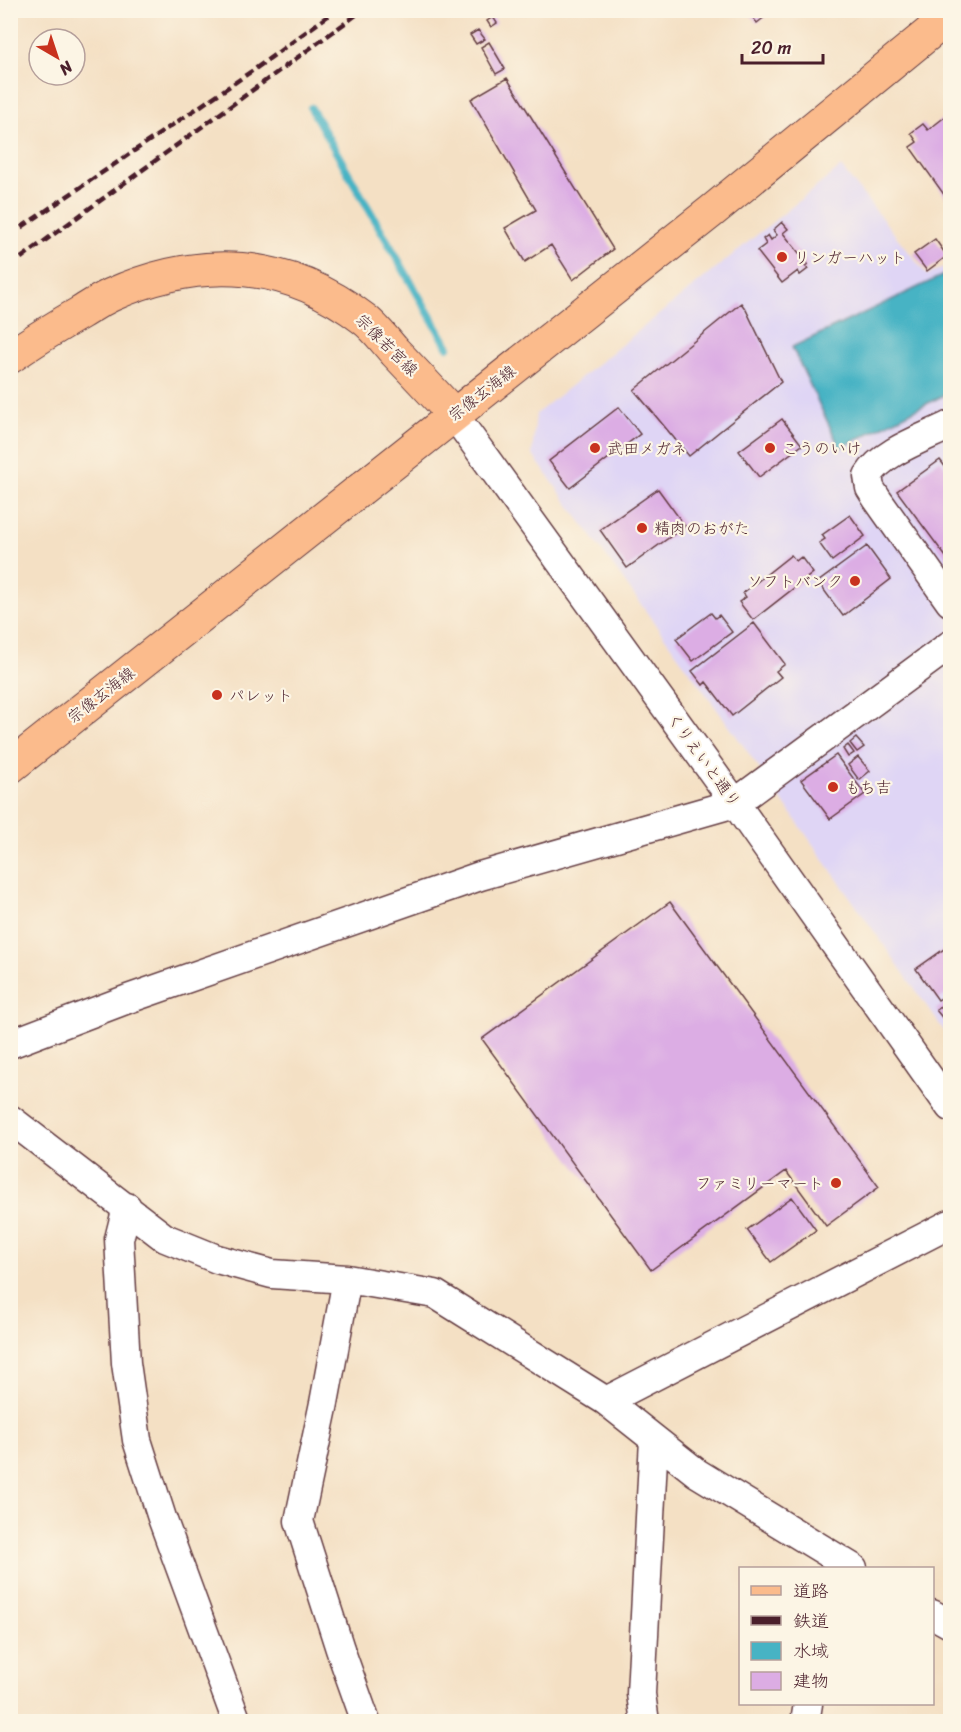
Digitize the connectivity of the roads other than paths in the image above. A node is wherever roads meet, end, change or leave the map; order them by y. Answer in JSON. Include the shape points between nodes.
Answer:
{"nodes":[{"id":1,"x":951,"y":15,"type":"edge"},
{"id":2,"x":23,"y":348,"type":"edge"},
{"id":3,"x":454,"y":415,"type":"junction"},
{"id":4,"x":951,"y":425,"type":"edge"},
{"id":5,"x":951,"y":602,"type":"edge"},
{"id":6,"x":951,"y":645,"type":"edge"},
{"id":7,"x":10,"y":767,"type":"edge"},
{"id":8,"x":735,"y":803,"type":"junction"},
{"id":9,"x":10,"y":1044,"type":"edge"},
{"id":10,"x":951,"y":1107,"type":"edge"},
{"id":11,"x":10,"y":1119,"type":"edge"},
{"id":12,"x":127,"y":1207,"type":"junction"},
{"id":13,"x":948,"y":1230,"type":"edge"},
{"id":14,"x":347,"y":1279,"type":"junction"},
{"id":15,"x":606,"y":1401,"type":"junction"},
{"id":16,"x":654,"y":1438,"type":"junction"},
{"id":17,"x":839,"y":1565,"type":"edge"},
{"id":18,"x":934,"y":1615,"type":"edge"},
{"id":19,"x":951,"y":1624,"type":"edge"},
{"id":20,"x":808,"y":1705,"type":"edge"},
{"id":21,"x":237,"y":1722,"type":"edge"},
{"id":22,"x":366,"y":1722,"type":"edge"},
{"id":23,"x":645,"y":1722,"type":"edge"},
{"id":24,"x":805,"y":1722,"type":"edge"}],
"edges":[{"from":1,"to":3,"type":"main road","name":"宗像玄海線"},
{"from":2,"to":3,"type":"main road","name":"宗像若宮線","via":[[111,295],[162,276],[202,270],[280,274],[331,296],[366,320]]},
{"from":3,"to":7,"type":"main road","name":"宗像玄海線"},
{"from":3,"to":8,"type":"street","name":"くりえいと通り"},
{"from":4,"to":5,"type":"street","via":[[887,456],[874,465],[868,476],[877,499]]},
{"from":6,"to":8,"type":"street"},
{"from":8,"to":9,"type":"street","via":[[480,876]]},
{"from":8,"to":10,"type":"street","name":"くりえいと通り"},
{"from":11,"to":12,"type":"street"},
{"from":12,"to":14,"type":"street","via":[[165,1238],[217,1259],[272,1274]]},
{"from":12,"to":21,"type":"street","via":[[119,1239],[126,1363],[137,1440]]},
{"from":13,"to":15,"type":"street"},
{"from":14,"to":15,"type":"street","via":[[435,1294]]},
{"from":14,"to":22,"type":"street","via":[[299,1521]]},
{"from":15,"to":16,"type":"street"},
{"from":16,"to":17,"type":"street","via":[[697,1473]]},
{"from":16,"to":23,"type":"street","via":[[641,1694]]},
{"from":18,"to":19,"type":"street"},
{"from":20,"to":24,"type":"street"}]}
